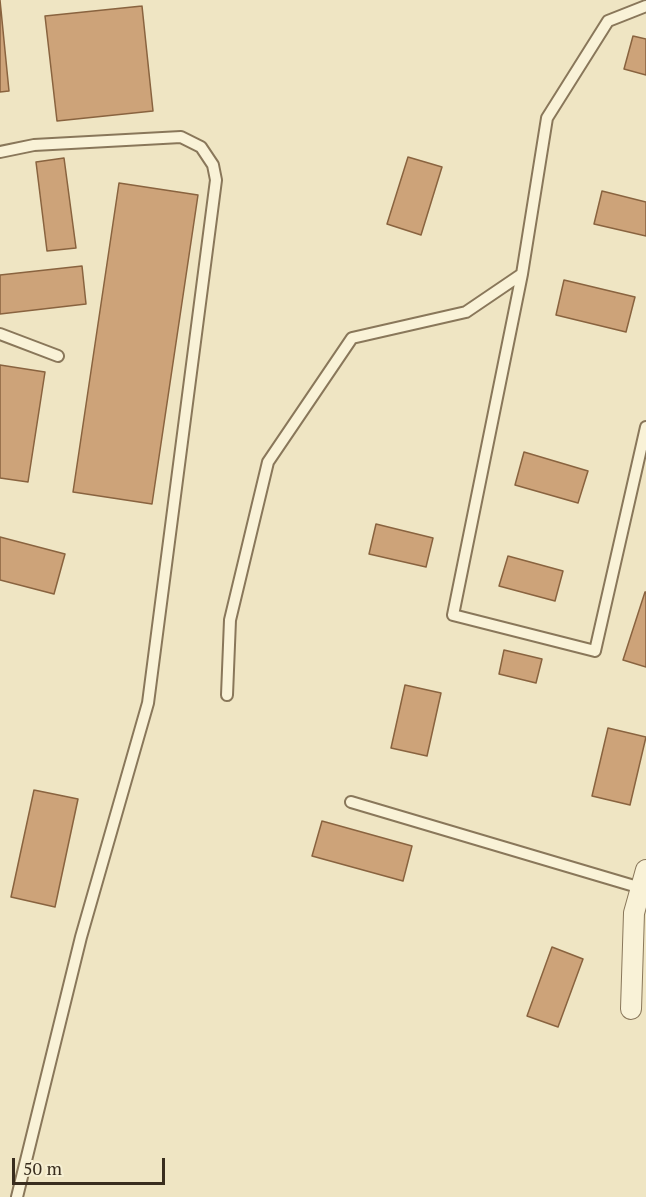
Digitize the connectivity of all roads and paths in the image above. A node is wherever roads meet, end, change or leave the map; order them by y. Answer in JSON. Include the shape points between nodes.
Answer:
{"nodes":[{"id":1,"x":646,"y":6,"type":"edge"},
{"id":2,"x":0,"y":152,"type":"edge"},
{"id":3,"x":522,"y":274,"type":"junction"},
{"id":4,"x":0,"y":334,"type":"edge"},
{"id":5,"x":58,"y":356,"type":"dead end"},
{"id":6,"x":646,"y":428,"type":"edge"},
{"id":7,"x":227,"y":695,"type":"dead end"},
{"id":8,"x":351,"y":802,"type":"dead end"},
{"id":9,"x":644,"y":879,"type":"edge"},
{"id":10,"x":631,"y":1009,"type":"dead end"},
{"id":11,"x":17,"y":1197,"type":"edge"}],
"edges":[{"from":1,"to":3,"type":"lane","via":[[608,21],[547,118]]},
{"from":2,"to":11,"type":"lane","via":[[34,145],[181,137],[201,147],[213,165],[216,180],[148,703],[81,937]]},
{"from":3,"to":6,"type":"lane","via":[[453,615],[595,651]]},
{"from":3,"to":7,"type":"lane","via":[[466,312],[352,338],[268,462],[230,620]]},
{"from":4,"to":5,"type":"lane"},
{"from":8,"to":9,"type":"lane"},
{"from":9,"to":10,"type":"street","via":[[634,913]]}]}
